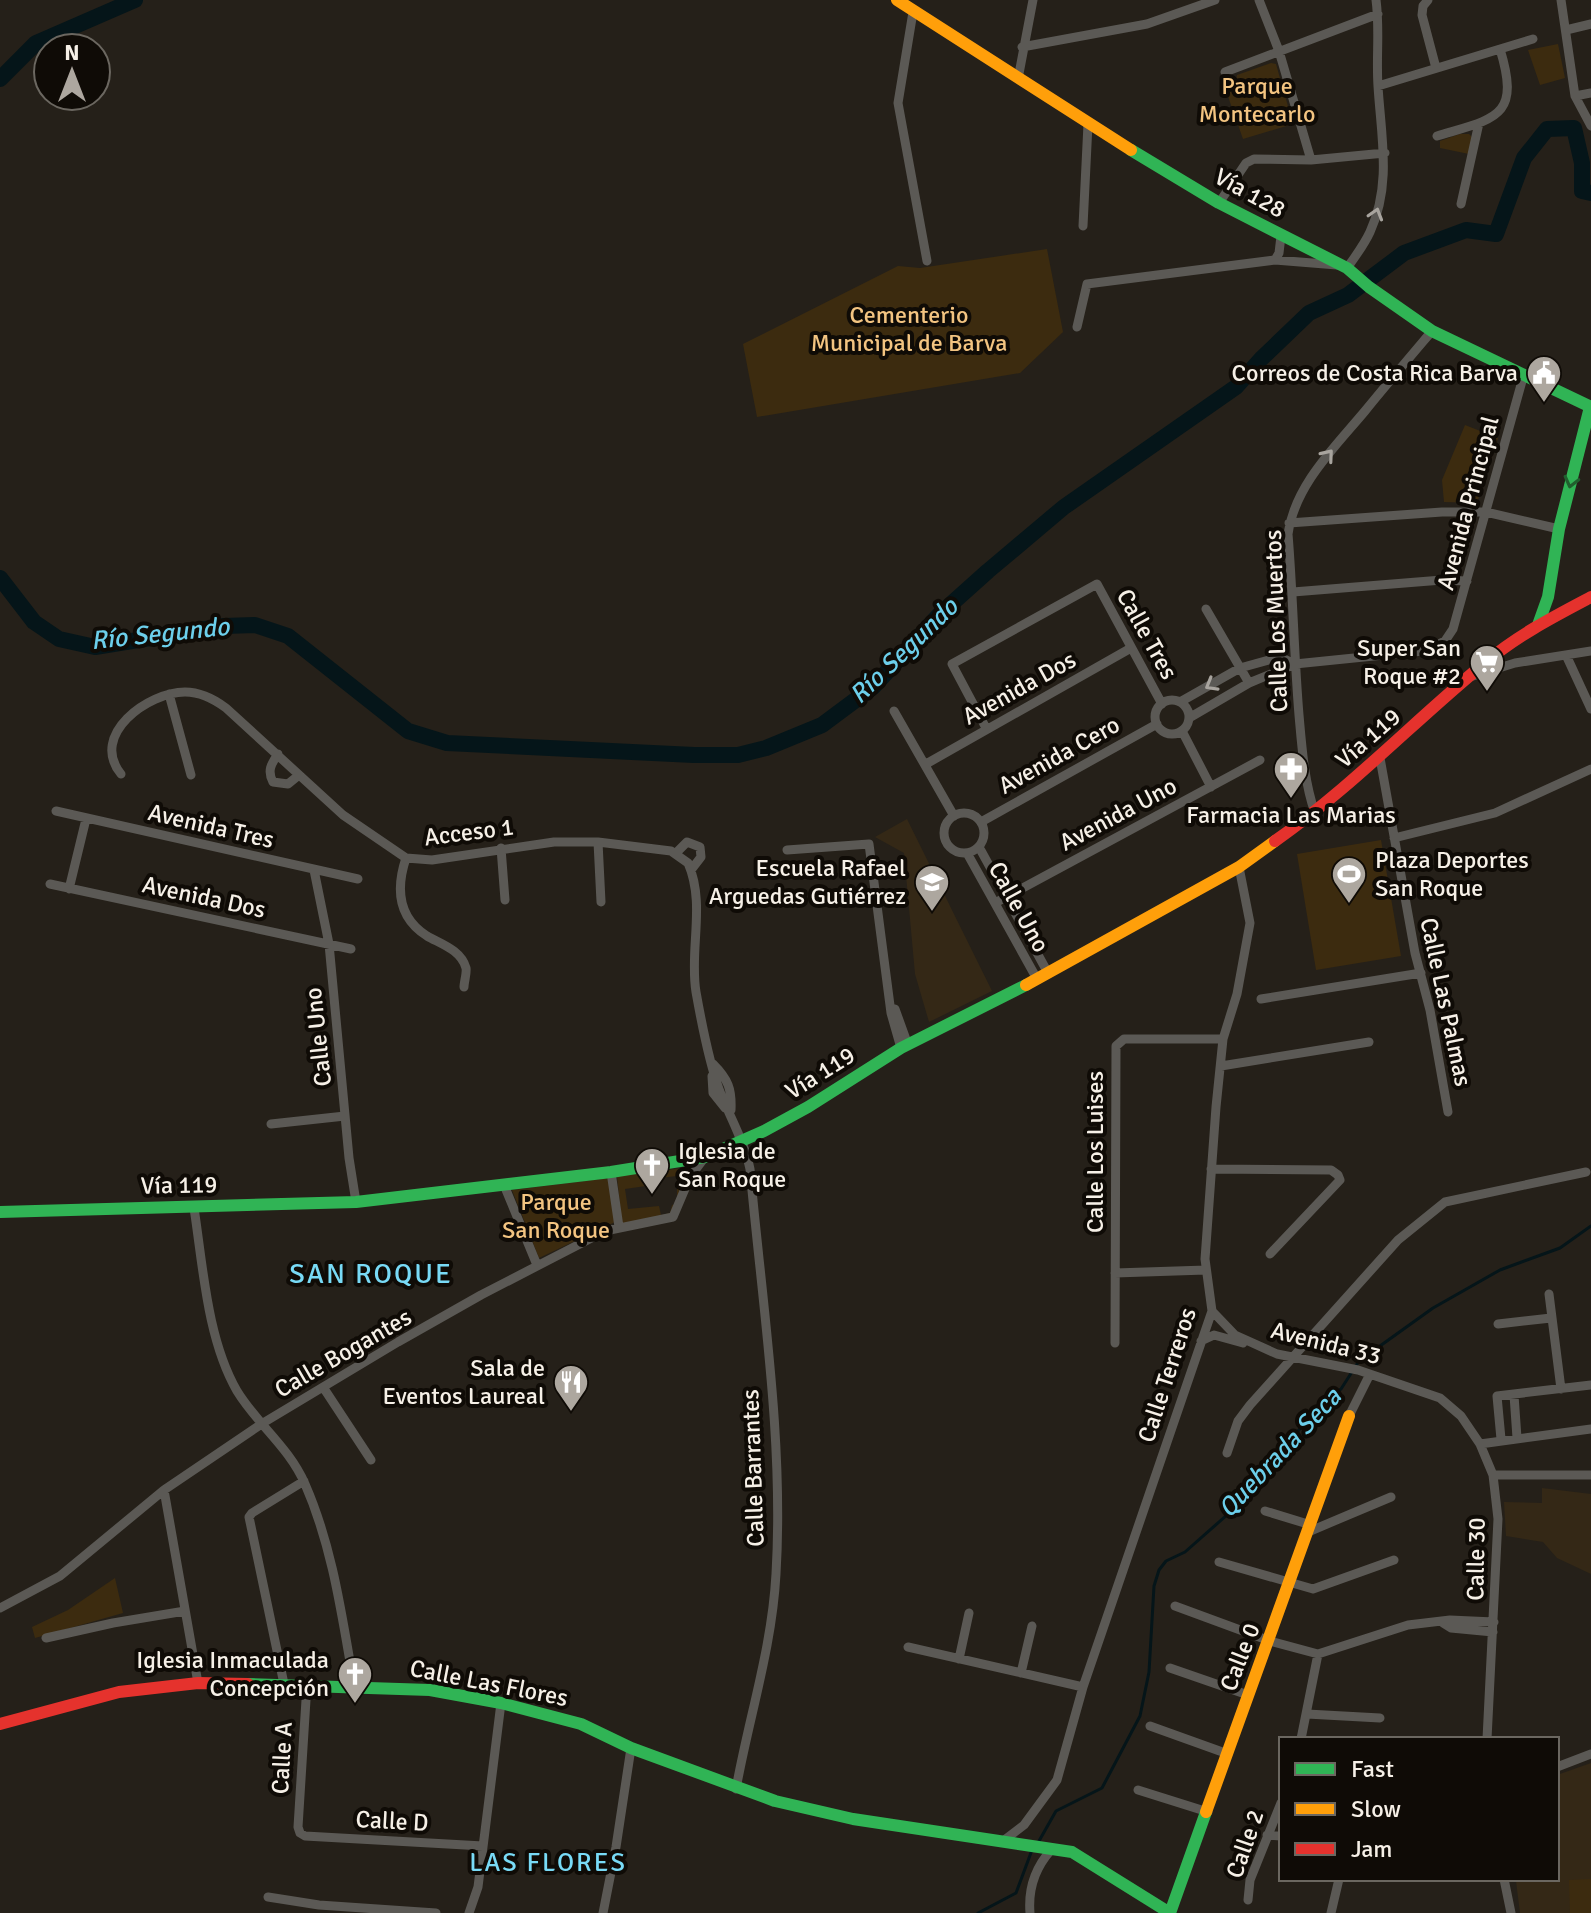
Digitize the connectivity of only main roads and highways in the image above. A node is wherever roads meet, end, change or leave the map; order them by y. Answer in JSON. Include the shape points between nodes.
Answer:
{"nodes":[{"id":1,"x":897,"y":0,"type":"edge"},
{"id":2,"x":1591,"y":406,"type":"edge"},
{"id":3,"x":1548,"y":597,"type":"junction"},
{"id":4,"x":1591,"y":597,"type":"edge"},
{"id":5,"x":1563,"y":613,"type":"junction"},
{"id":6,"x":1538,"y":625,"type":"junction"},
{"id":7,"x":0,"y":1212,"type":"edge"},
{"id":8,"x":1349,"y":1416,"type":"road end"},
{"id":9,"x":0,"y":1724,"type":"edge"},
{"id":10,"x":1170,"y":1913,"type":"edge"}],
"edges":[{"from":1,"to":2,"type":"main road","name":"Vía 128","via":[[1219,203],[1347,268],[1432,331]]},
{"from":2,"to":3,"type":"main road","one_way":true,"via":[[1559,529]]},
{"from":3,"to":5,"type":"main road","via":[[1551,611]]},
{"from":3,"to":6,"type":"main road"},
{"from":4,"to":5,"type":"main road","name":"Vía 119"},
{"from":5,"to":6,"type":"main road","name":"Vía 119"},
{"from":6,"to":7,"type":"main road","name":"Vía 119","via":[[1470,677],[1315,813],[1239,867],[904,1047],[742,1143],[705,1157],[611,1172],[356,1202]]},
{"from":8,"to":10,"type":"main road","name":"Calle 0"},
{"from":9,"to":10,"type":"main road","name":"Calle Las Flores","via":[[119,1692],[198,1683],[430,1690],[581,1724],[775,1801],[853,1819],[1072,1852]]}]}
